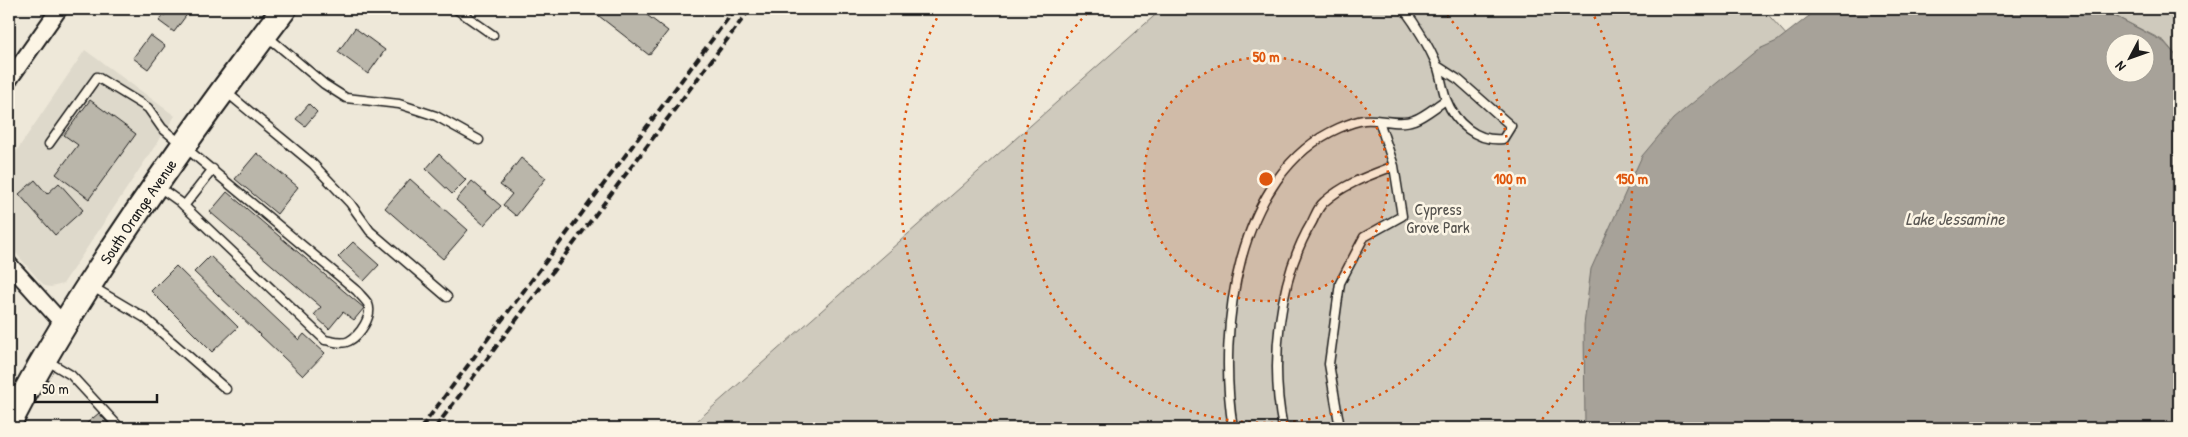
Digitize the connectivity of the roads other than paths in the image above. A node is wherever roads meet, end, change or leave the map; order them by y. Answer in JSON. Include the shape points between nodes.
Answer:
{"nodes":[{"id":1,"x":60,"y":9,"type":"edge"},
{"id":2,"x":284,"y":9,"type":"edge"},
{"id":3,"x":456,"y":9,"type":"edge"},
{"id":4,"x":1404,"y":9,"type":"edge"},
{"id":5,"x":265,"y":34,"type":"junction"},
{"id":6,"x":493,"y":36,"type":"dead end"},
{"id":7,"x":1436,"y":64,"type":"junction"},
{"id":8,"x":9,"y":80,"type":"edge"},
{"id":9,"x":224,"y":90,"type":"junction"},
{"id":10,"x":1446,"y":100,"type":"junction"},
{"id":11,"x":1379,"y":121,"type":"junction"},
{"id":12,"x":480,"y":140,"type":"dead end"},
{"id":13,"x":49,"y":144,"type":"dead end"},
{"id":14,"x":183,"y":146,"type":"junction"},
{"id":15,"x":1394,"y":166,"type":"junction"},
{"id":16,"x":213,"y":169,"type":"junction"},
{"id":17,"x":155,"y":185,"type":"junction"},
{"id":18,"x":184,"y":206,"type":"junction"},
{"id":19,"x":9,"y":264,"type":"edge"},
{"id":20,"x":89,"y":285,"type":"junction"},
{"id":21,"x":447,"y":297,"type":"dead end"},
{"id":22,"x":64,"y":325,"type":"junction"},
{"id":23,"x":44,"y":359,"type":"junction"},
{"id":24,"x":226,"y":389,"type":"dead end"},
{"id":25,"x":9,"y":424,"type":"edge"},
{"id":26,"x":120,"y":428,"type":"edge"},
{"id":27,"x":1233,"y":428,"type":"edge"},
{"id":28,"x":1283,"y":428,"type":"edge"},
{"id":29,"x":1340,"y":428,"type":"edge"}],
"edges":[{"from":1,"to":8,"type":"street"},
{"from":2,"to":5,"type":"main road","name":"South Orange Avenue"},
{"from":3,"to":6,"type":"lane"},
{"from":4,"to":7,"type":"lane"},
{"from":5,"to":9,"type":"main road","name":"South Orange Avenue"},
{"from":5,"to":12,"type":"lane","via":[[324,84],[346,98],[409,107],[436,116]]},
{"from":7,"to":10,"type":"lane"},
{"from":7,"to":10,"type":"lane","via":[[1511,126],[1503,140],[1489,141],[1457,120]]},
{"from":9,"to":14,"type":"main road","name":"South Orange Avenue"},
{"from":9,"to":21,"type":"lane","via":[[313,164],[350,203],[370,232]]},
{"from":10,"to":11,"type":"lane","via":[[1413,121]]},
{"from":11,"to":15,"type":"lane"},
{"from":11,"to":27,"type":"lane","via":[[1365,120],[1338,128],[1294,161],[1272,187],[1242,256],[1230,306],[1226,353]]},
{"from":13,"to":14,"type":"lane","via":[[97,77],[148,108],[162,128]]},
{"from":14,"to":16,"type":"lane"},
{"from":14,"to":17,"type":"main road","name":"South Orange Avenue"},
{"from":15,"to":28,"type":"lane","via":[[1354,181],[1322,204],[1300,241],[1282,308],[1276,355],[1277,400]]},
{"from":15,"to":29,"type":"lane","via":[[1402,216],[1364,237],[1340,283],[1328,364]]},
{"from":16,"to":18,"type":"lane"},
{"from":16,"to":18,"type":"lane","via":[[357,291],[368,304],[370,313],[365,323],[349,341],[325,340]]},
{"from":17,"to":18,"type":"lane"},
{"from":17,"to":20,"type":"main road","name":"South Orange Avenue"},
{"from":19,"to":22,"type":"street"},
{"from":20,"to":22,"type":"main road","name":"South Orange Avenue"},
{"from":20,"to":24,"type":"lane","via":[[145,318]]},
{"from":22,"to":23,"type":"main road","name":"South Orange Avenue"},
{"from":23,"to":25,"type":"main road","name":"South Orange Avenue"},
{"from":23,"to":26,"type":"lane","via":[[71,375]]}]}
